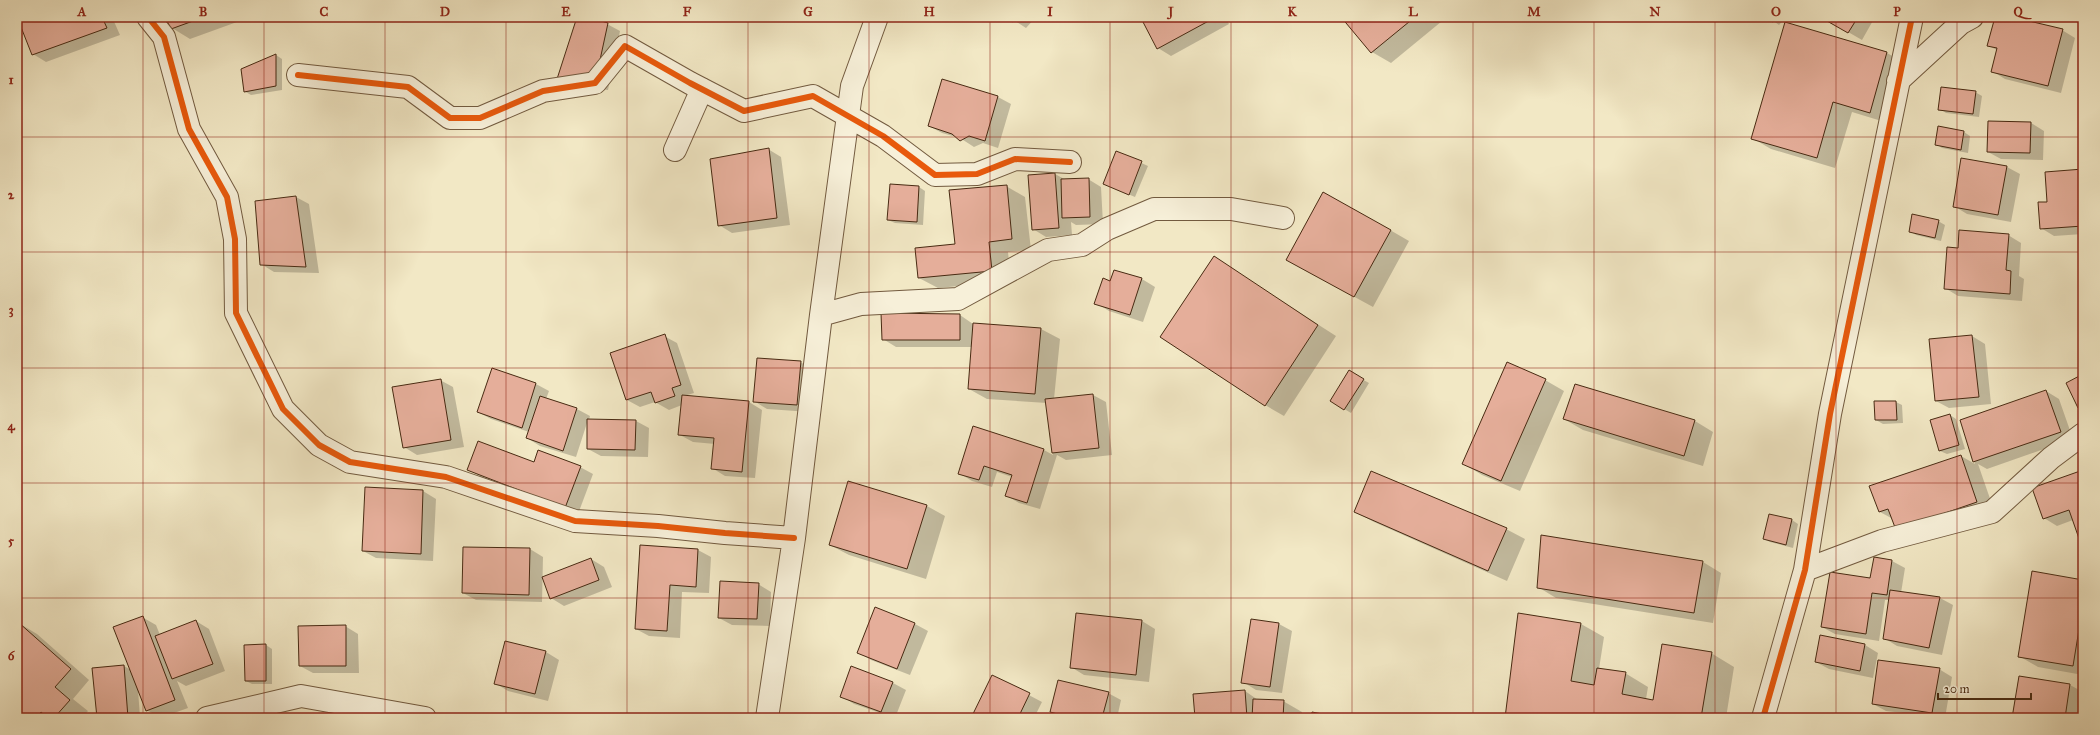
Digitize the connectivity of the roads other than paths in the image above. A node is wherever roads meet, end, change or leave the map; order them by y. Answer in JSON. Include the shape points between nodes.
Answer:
{"nodes":[{"id":1,"x":148,"y":17,"type":"edge"},
{"id":2,"x":877,"y":17,"type":"edge"},
{"id":3,"x":1912,"y":17,"type":"edge"},
{"id":4,"x":1972,"y":17,"type":"edge"},
{"id":5,"x":298,"y":75,"type":"dead end"},
{"id":6,"x":1898,"y":81,"type":"junction"},
{"id":7,"x":702,"y":89,"type":"junction"},
{"id":8,"x":848,"y":117,"type":"junction"},
{"id":9,"x":675,"y":150,"type":"dead end"},
{"id":10,"x":1070,"y":162,"type":"dead end"},
{"id":11,"x":1283,"y":218,"type":"dead end"},
{"id":12,"x":821,"y":315,"type":"junction"},
{"id":13,"x":2083,"y":434,"type":"edge"},
{"id":14,"x":794,"y":538,"type":"junction"},
{"id":15,"x":1805,"y":570,"type":"junction"},
{"id":16,"x":207,"y":718,"type":"edge"},
{"id":17,"x":424,"y":718,"type":"edge"},
{"id":18,"x":767,"y":718,"type":"edge"},
{"id":19,"x":1763,"y":718,"type":"edge"}],
"edges":[{"from":1,"to":14,"type":"street","via":[[164,37],[189,129],[227,197],[235,239],[236,313],[283,409],[319,445],[350,462],[446,477],[575,521]]},
{"from":2,"to":8,"type":"street","via":[[852,86]]},
{"from":3,"to":6,"type":"street"},
{"from":4,"to":6,"type":"street","via":[[1961,23]]},
{"from":5,"to":7,"type":"street","via":[[408,87],[450,118],[480,118],[543,91],[595,83],[625,46]]},
{"from":6,"to":15,"type":"street","via":[[1830,414]]},
{"from":7,"to":8,"type":"street","via":[[744,111],[812,96]]},
{"from":7,"to":9,"type":"street"},
{"from":8,"to":10,"type":"street","via":[[882,136],[935,175],[977,174],[1015,159]]},
{"from":8,"to":12,"type":"street"},
{"from":11,"to":12,"type":"street","via":[[1231,209],[1154,209],[1107,229],[1082,245],[1048,250],[958,299],[861,304]]},
{"from":12,"to":14,"type":"street"},
{"from":13,"to":15,"type":"street","via":[[2051,458],[1992,512],[1882,541]]},
{"from":14,"to":18,"type":"street"},
{"from":15,"to":19,"type":"street"},
{"from":16,"to":17,"type":"street","via":[[301,696]]}]}
